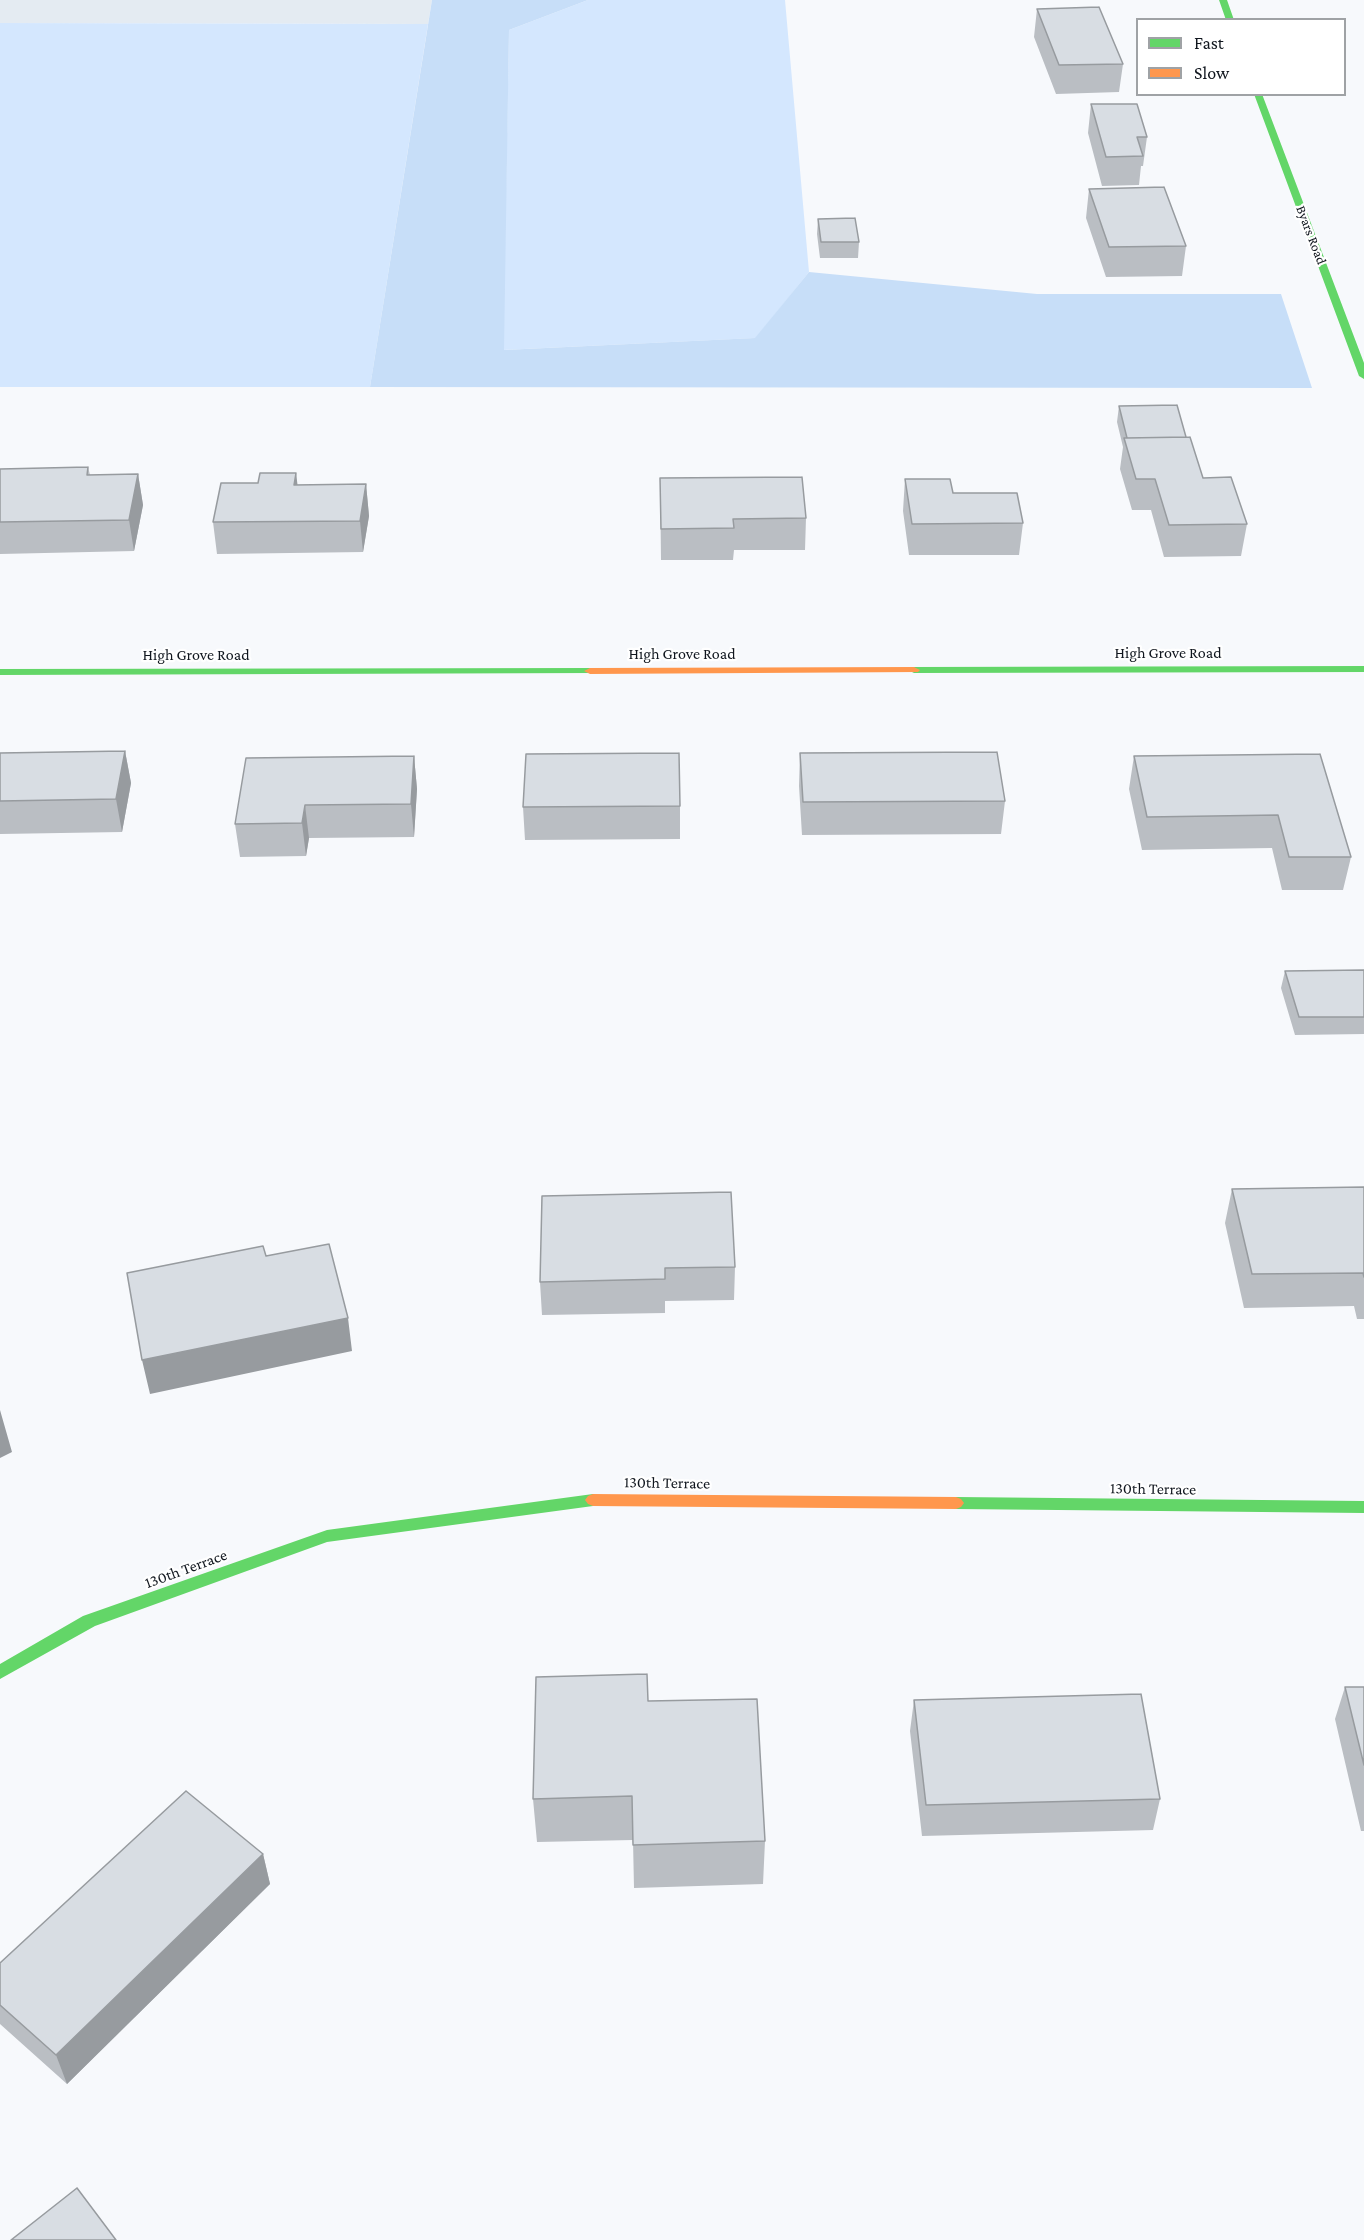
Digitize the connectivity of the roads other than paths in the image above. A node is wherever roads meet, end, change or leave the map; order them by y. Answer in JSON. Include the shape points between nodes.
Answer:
{"nodes":[{"id":1,"x":1223,"y":0,"type":"edge"},
{"id":2,"x":1229,"y":18,"type":"edge"},
{"id":3,"x":1259,"y":96,"type":"edge"},
{"id":4,"x":1364,"y":376,"type":"edge"},
{"id":5,"x":1364,"y":669,"type":"edge"},
{"id":6,"x":0,"y":672,"type":"edge"},
{"id":7,"x":1364,"y":1508,"type":"edge"},
{"id":8,"x":0,"y":1672,"type":"edge"}],
"edges":[{"from":1,"to":2,"type":"street"},
{"from":3,"to":4,"type":"street","name":"Byars Road"},
{"from":5,"to":6,"type":"street","name":"High Grove Road"},
{"from":7,"to":8,"type":"street","name":"130th Terrace","via":[[604,1499],[327,1536],[89,1621]]}]}
